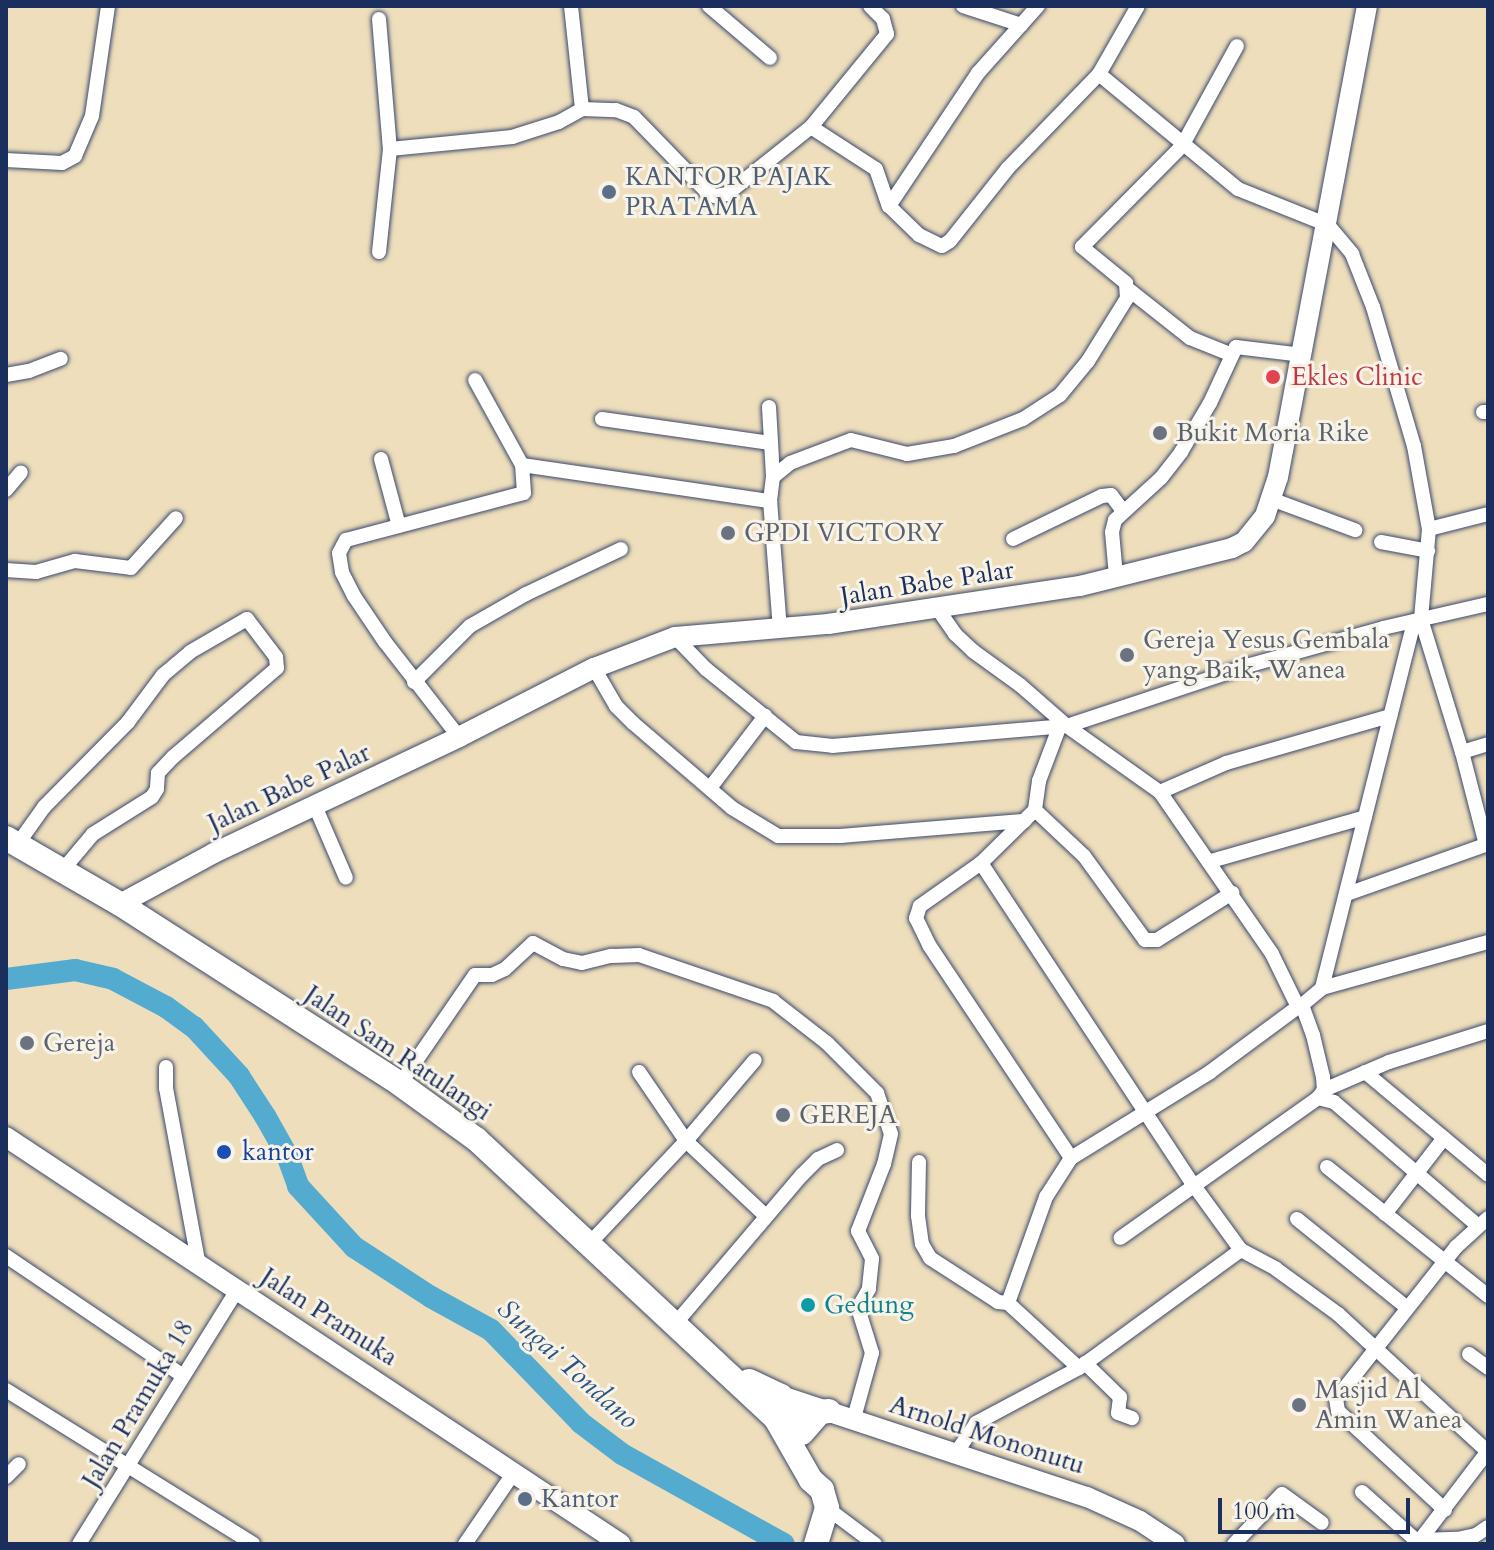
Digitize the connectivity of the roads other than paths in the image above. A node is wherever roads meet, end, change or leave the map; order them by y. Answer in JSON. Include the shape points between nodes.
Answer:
{"nodes":[{"id":1,"x":108,"y":6,"type":"edge"},
{"id":2,"x":571,"y":6,"type":"edge"},
{"id":3,"x":709,"y":6,"type":"edge"},
{"id":4,"x":870,"y":6,"type":"edge"},
{"id":5,"x":963,"y":6,"type":"edge"},
{"id":6,"x":1038,"y":6,"type":"edge"},
{"id":7,"x":1138,"y":6,"type":"edge"},
{"id":8,"x":1367,"y":6,"type":"edge"},
{"id":9,"x":379,"y":19,"type":"dead end"},
{"id":10,"x":1021,"y":25,"type":"junction"},
{"id":11,"x":1237,"y":46,"type":"dead end"},
{"id":12,"x":770,"y":58,"type":"dead end"},
{"id":13,"x":1099,"y":74,"type":"junction"},
{"id":14,"x":582,"y":109,"type":"junction"},
{"id":15,"x":811,"y":127,"type":"junction"},
{"id":16,"x":1182,"y":146,"type":"junction"},
{"id":17,"x":390,"y":149,"type":"junction"},
{"id":18,"x":6,"y":160,"type":"edge"},
{"id":19,"x":889,"y":206,"type":"junction"},
{"id":20,"x":1328,"y":225,"type":"junction"},
{"id":21,"x":379,"y":252,"type":"dead end"},
{"id":22,"x":1128,"y":289,"type":"junction"},
{"id":23,"x":1232,"y":355,"type":"junction"},
{"id":24,"x":1303,"y":355,"type":"junction"},
{"id":25,"x":61,"y":359,"type":"dead end"},
{"id":26,"x":6,"y":375,"type":"edge"},
{"id":27,"x":475,"y":380,"type":"dead end"},
{"id":28,"x":769,"y":407,"type":"dead end"},
{"id":29,"x":602,"y":419,"type":"dead end"},
{"id":30,"x":770,"y":443,"type":"junction"},
{"id":31,"x":381,"y":459,"type":"dead end"},
{"id":32,"x":522,"y":465,"type":"junction"},
{"id":33,"x":21,"y":472,"type":"dead end"},
{"id":34,"x":773,"y":477,"type":"junction"},
{"id":35,"x":6,"y":490,"type":"edge"},
{"id":36,"x":1271,"y":499,"type":"junction"},
{"id":37,"x":770,"y":501,"type":"junction"},
{"id":38,"x":1124,"y":512,"type":"junction"},
{"id":39,"x":1488,"y":514,"type":"edge"},
{"id":40,"x":176,"y":518,"type":"dead end"},
{"id":41,"x":399,"y":526,"type":"junction"},
{"id":42,"x":1429,"y":529,"type":"junction"},
{"id":43,"x":1355,"y":530,"type":"dead end"},
{"id":44,"x":1013,"y":539,"type":"dead end"},
{"id":45,"x":1381,"y":542,"type":"dead end"},
{"id":46,"x":621,"y":549,"type":"dead end"},
{"id":47,"x":1428,"y":551,"type":"junction"},
{"id":48,"x":6,"y":570,"type":"edge"},
{"id":49,"x":1116,"y":576,"type":"junction"},
{"id":50,"x":1488,"y":604,"type":"edge"},
{"id":51,"x":937,"y":608,"type":"junction"},
{"id":52,"x":1418,"y":620,"type":"junction"},
{"id":53,"x":780,"y":630,"type":"junction"},
{"id":54,"x":675,"y":637,"type":"junction"},
{"id":55,"x":594,"y":668,"type":"junction"},
{"id":56,"x":414,"y":682,"type":"junction"},
{"id":57,"x":765,"y":716,"type":"junction"},
{"id":58,"x":1390,"y":716,"type":"junction"},
{"id":59,"x":1063,"y":727,"type":"junction"},
{"id":60,"x":459,"y":737,"type":"junction"},
{"id":61,"x":1488,"y":744,"type":"edge"},
{"id":62,"x":1462,"y":752,"type":"junction"},
{"id":63,"x":710,"y":788,"type":"junction"},
{"id":64,"x":1160,"y":792,"type":"junction"},
{"id":65,"x":315,"y":806,"type":"junction"},
{"id":66,"x":1030,"y":816,"type":"junction"},
{"id":67,"x":1365,"y":817,"type":"junction"},
{"id":68,"x":12,"y":841,"type":"edge"},
{"id":69,"x":1487,"y":844,"type":"edge"},
{"id":70,"x":1211,"y":861,"type":"junction"},
{"id":71,"x":981,"y":863,"type":"junction"},
{"id":72,"x":61,"y":872,"type":"junction"},
{"id":73,"x":346,"y":878,"type":"dead end"},
{"id":74,"x":1232,"y":893,"type":"junction"},
{"id":75,"x":1347,"y":894,"type":"junction"},
{"id":76,"x":120,"y":904,"type":"junction"},
{"id":77,"x":1488,"y":942,"type":"edge"},
{"id":78,"x":1322,"y":988,"type":"junction"},
{"id":79,"x":1300,"y":1006,"type":"junction"},
{"id":80,"x":1488,"y":1031,"type":"edge"},
{"id":81,"x":755,"y":1060,"type":"dead end"},
{"id":82,"x":166,"y":1067,"type":"dead end"},
{"id":83,"x":639,"y":1072,"type":"dead end"},
{"id":84,"x":1365,"y":1072,"type":"junction"},
{"id":85,"x":400,"y":1084,"type":"junction"},
{"id":86,"x":1321,"y":1094,"type":"junction"},
{"id":87,"x":1147,"y":1111,"type":"junction"},
{"id":88,"x":6,"y":1137,"type":"edge"},
{"id":89,"x":1444,"y":1138,"type":"junction"},
{"id":90,"x":686,"y":1141,"type":"junction"},
{"id":91,"x":837,"y":1150,"type":"dead end"},
{"id":92,"x":1071,"y":1158,"type":"junction"},
{"id":93,"x":919,"y":1162,"type":"dead end"},
{"id":94,"x":1327,"y":1167,"type":"dead end"},
{"id":95,"x":1415,"y":1175,"type":"junction"},
{"id":96,"x":1488,"y":1175,"type":"edge"},
{"id":97,"x":1195,"y":1187,"type":"junction"},
{"id":98,"x":1385,"y":1214,"type":"junction"},
{"id":99,"x":766,"y":1216,"type":"junction"},
{"id":100,"x":1297,"y":1219,"type":"dead end"},
{"id":101,"x":1483,"y":1222,"type":"edge"},
{"id":102,"x":1120,"y":1238,"type":"dead end"},
{"id":103,"x":589,"y":1244,"type":"junction"},
{"id":104,"x":1241,"y":1250,"type":"junction"},
{"id":105,"x":6,"y":1256,"type":"edge"},
{"id":106,"x":198,"y":1261,"type":"junction"},
{"id":107,"x":1444,"y":1263,"type":"junction"},
{"id":108,"x":238,"y":1289,"type":"junction"},
{"id":109,"x":1488,"y":1296,"type":"edge"},
{"id":110,"x":1008,"y":1303,"type":"junction"},
{"id":111,"x":1406,"y":1307,"type":"junction"},
{"id":112,"x":675,"y":1324,"type":"junction"},
{"id":113,"x":1376,"y":1348,"type":"junction"},
{"id":114,"x":1469,"y":1354,"type":"dead end"},
{"id":115,"x":1082,"y":1365,"type":"junction"},
{"id":116,"x":1488,"y":1368,"type":"edge"},
{"id":117,"x":182,"y":1375,"type":"junction"},
{"id":118,"x":6,"y":1390,"type":"edge"},
{"id":119,"x":775,"y":1400,"type":"junction"},
{"id":120,"x":829,"y":1411,"type":"junction"},
{"id":121,"x":854,"y":1418,"type":"junction"},
{"id":122,"x":1132,"y":1418,"type":"dead end"},
{"id":123,"x":802,"y":1433,"type":"junction"},
{"id":124,"x":954,"y":1456,"type":"junction"},
{"id":125,"x":1486,"y":1458,"type":"edge"},
{"id":126,"x":19,"y":1464,"type":"dead end"},
{"id":127,"x":131,"y":1465,"type":"junction"},
{"id":128,"x":515,"y":1471,"type":"junction"},
{"id":129,"x":6,"y":1477,"type":"edge"},
{"id":130,"x":1362,"y":1492,"type":"dead end"},
{"id":131,"x":825,"y":1499,"type":"junction"},
{"id":132,"x":1445,"y":1510,"type":"junction"},
{"id":133,"x":1322,"y":1523,"type":"dead end"},
{"id":134,"x":1488,"y":1527,"type":"edge"},
{"id":135,"x":1418,"y":1542,"type":"edge"},
{"id":136,"x":816,"y":1543,"type":"edge"},
{"id":137,"x":79,"y":1544,"type":"edge"},
{"id":138,"x":253,"y":1544,"type":"edge"},
{"id":139,"x":465,"y":1544,"type":"edge"},
{"id":140,"x":621,"y":1544,"type":"edge"},
{"id":141,"x":875,"y":1544,"type":"edge"},
{"id":142,"x":1175,"y":1544,"type":"edge"},
{"id":143,"x":1234,"y":1544,"type":"edge"}],
"edges":[{"from":1,"to":18,"type":"street","via":[[92,116],[75,156],[62,163]]},
{"from":2,"to":14,"type":"street"},
{"from":3,"to":12,"type":"street"},
{"from":4,"to":15,"type":"street","via":[[883,19],[887,34]]},
{"from":5,"to":10,"type":"street"},
{"from":6,"to":10,"type":"street"},
{"from":7,"to":13,"type":"street"},
{"from":8,"to":20,"type":"street","name":"Jalan Babe Palar"},
{"from":9,"to":17,"type":"street"},
{"from":10,"to":19,"type":"street","via":[[978,73]]},
{"from":11,"to":16,"type":"street"},
{"from":13,"to":16,"type":"street"},
{"from":13,"to":19,"type":"street","via":[[1008,168],[947,244],[934,245]]},
{"from":14,"to":15,"type":"street","via":[[616,110],[634,117],[715,196],[734,190]]},
{"from":14,"to":17,"type":"street","via":[[512,137]]},
{"from":15,"to":19,"type":"street","via":[[876,169]]},
{"from":16,"to":20,"type":"street","via":[[1238,189]]},
{"from":16,"to":22,"type":"street","via":[[1082,247]]},
{"from":17,"to":21,"type":"street"},
{"from":20,"to":24,"type":"street","name":"Jalan Babe Palar"},
{"from":20,"to":42,"type":"street","via":[[1352,254],[1373,307],[1408,419]]},
{"from":22,"to":23,"type":"street","via":[[1190,338]]},
{"from":22,"to":34,"type":"street","via":[[1088,361],[1060,395],[1023,419],[926,453],[907,454],[851,440],[790,463]]},
{"from":23,"to":24,"type":"street","via":[[1242,345]]},
{"from":23,"to":38,"type":"street","via":[[1181,452]]},
{"from":24,"to":36,"type":"street","name":"Jalan Babe Palar"},
{"from":25,"to":26,"type":"street"},
{"from":27,"to":32,"type":"street"},
{"from":28,"to":30,"type":"street"},
{"from":29,"to":30,"type":"street"},
{"from":30,"to":34,"type":"street"},
{"from":31,"to":41,"type":"street"},
{"from":32,"to":37,"type":"street"},
{"from":32,"to":41,"type":"street","via":[[522,494]]},
{"from":33,"to":35,"type":"street"},
{"from":34,"to":37,"type":"street"},
{"from":36,"to":43,"type":"street"},
{"from":36,"to":49,"type":"street","name":"Jalan Babe Palar","via":[[1256,531],[1232,548]]},
{"from":37,"to":53,"type":"street"},
{"from":38,"to":44,"type":"street","via":[[1111,495],[1102,496]]},
{"from":38,"to":49,"type":"street","via":[[1112,532]]},
{"from":39,"to":42,"type":"street"},
{"from":40,"to":48,"type":"street","via":[[131,568],[75,561],[36,572]]},
{"from":41,"to":56,"type":"street","via":[[346,540],[339,560],[354,596]]},
{"from":42,"to":47,"type":"street"},
{"from":45,"to":47,"type":"street"},
{"from":46,"to":56,"type":"street","via":[[470,626]]},
{"from":47,"to":52,"type":"street"},
{"from":49,"to":51,"type":"street","name":"Jalan Babe Palar"},
{"from":50,"to":52,"type":"street"},
{"from":51,"to":53,"type":"street","name":"Jalan Babe Palar"},
{"from":51,"to":59,"type":"street","via":[[961,640]]},
{"from":52,"to":58,"type":"street"},
{"from":52,"to":59,"type":"street","via":[[1250,665]]},
{"from":52,"to":62,"type":"street"},
{"from":53,"to":54,"type":"street","name":"Jalan Babe Palar"},
{"from":54,"to":55,"type":"street","name":"Jalan Babe Palar"},
{"from":54,"to":57,"type":"street"},
{"from":55,"to":60,"type":"street","name":"Jalan Babe Palar"},
{"from":55,"to":63,"type":"street","via":[[616,706]]},
{"from":56,"to":60,"type":"street"},
{"from":57,"to":59,"type":"street","via":[[807,746]]},
{"from":57,"to":63,"type":"street"},
{"from":58,"to":64,"type":"street","via":[[1226,763]]},
{"from":58,"to":67,"type":"street"},
{"from":59,"to":64,"type":"street"},
{"from":59,"to":66,"type":"street"},
{"from":60,"to":65,"type":"street","name":"Jalan Babe Palar"},
{"from":61,"to":62,"type":"street"},
{"from":62,"to":69,"type":"street"},
{"from":63,"to":66,"type":"street","via":[[778,836],[841,836]]},
{"from":64,"to":70,"type":"street"},
{"from":65,"to":73,"type":"street"},
{"from":65,"to":76,"type":"street","name":"Jalan Babe Palar"},
{"from":66,"to":71,"type":"street"},
{"from":66,"to":74,"type":"street","via":[[1084,856],[1145,940],[1157,940]]},
{"from":67,"to":70,"type":"street"},
{"from":67,"to":75,"type":"street"},
{"from":68,"to":72,"type":"main road","name":"Jalan Sam Ratulangi"},
{"from":68,"to":72,"type":"street","via":[[128,722],[163,675],[190,652],[247,619],[276,657],[277,668],[158,773],[152,797],[93,834]]},
{"from":69,"to":75,"type":"street"},
{"from":70,"to":74,"type":"street"},
{"from":71,"to":87,"type":"street"},
{"from":71,"to":92,"type":"street","via":[[920,906],[918,927]]},
{"from":72,"to":76,"type":"main road","name":"Jalan Sam Ratulangi"},
{"from":74,"to":79,"type":"street"},
{"from":75,"to":78,"type":"street"},
{"from":76,"to":85,"type":"main road","name":"Jalan Sam Ratulangi"},
{"from":77,"to":78,"type":"street"},
{"from":78,"to":79,"type":"street"},
{"from":79,"to":86,"type":"street","via":[[1313,1035]]},
{"from":79,"to":87,"type":"street"},
{"from":80,"to":84,"type":"street"},
{"from":81,"to":90,"type":"street"},
{"from":82,"to":106,"type":"street"},
{"from":83,"to":90,"type":"street"},
{"from":84,"to":86,"type":"street"},
{"from":84,"to":89,"type":"street"},
{"from":85,"to":103,"type":"main road","name":"Jalan Sam Ratulangi","via":[[476,1139]]},
{"from":85,"to":121,"type":"street","via":[[475,975],[505,969],[534,943],[582,963],[639,955],[773,1001],[827,1043],[877,1093],[891,1134],[858,1231],[872,1259],[869,1289],[858,1308],[872,1353]]},
{"from":86,"to":95,"type":"street"},
{"from":86,"to":97,"type":"street"},
{"from":87,"to":92,"type":"street"},
{"from":87,"to":97,"type":"street"},
{"from":88,"to":106,"type":"street","name":"Jalan Pramuka"},
{"from":89,"to":95,"type":"street"},
{"from":89,"to":96,"type":"street"},
{"from":90,"to":99,"type":"street"},
{"from":90,"to":103,"type":"street"},
{"from":91,"to":99,"type":"street","via":[[818,1159]]},
{"from":92,"to":110,"type":"street","via":[[1046,1197]]},
{"from":93,"to":110,"type":"street","via":[[918,1216],[925,1251],[935,1264]]},
{"from":94,"to":98,"type":"street"},
{"from":95,"to":98,"type":"street"},
{"from":95,"to":101,"type":"street"},
{"from":97,"to":102,"type":"street"},
{"from":97,"to":104,"type":"street"},
{"from":98,"to":107,"type":"street"},
{"from":99,"to":112,"type":"street"},
{"from":100,"to":111,"type":"street"},
{"from":101,"to":107,"type":"street"},
{"from":103,"to":112,"type":"main road","name":"Jalan Sam Ratulangi"},
{"from":104,"to":113,"type":"street","via":[[1311,1293]]},
{"from":104,"to":115,"type":"street"},
{"from":105,"to":117,"type":"street"},
{"from":106,"to":108,"type":"street","name":"Jalan Pramuka"},
{"from":107,"to":109,"type":"street"},
{"from":107,"to":111,"type":"street"},
{"from":108,"to":117,"type":"street","name":"Jalan Pramuka 18"},
{"from":108,"to":128,"type":"street","name":"Jalan Pramuka"},
{"from":110,"to":115,"type":"street"},
{"from":111,"to":113,"type":"street"},
{"from":112,"to":119,"type":"main road","name":"Jalan Sam Ratulangi","via":[[719,1365]]},
{"from":113,"to":125,"type":"street"},
{"from":113,"to":132,"type":"street","via":[[1335,1405]]},
{"from":114,"to":116,"type":"street"},
{"from":115,"to":122,"type":"street","via":[[1120,1397],[1118,1413]]},
{"from":115,"to":124,"type":"street","via":[[976,1423]]},
{"from":117,"to":127,"type":"street","name":"Jalan Pramuka 18"},
{"from":118,"to":127,"type":"street"},
{"from":119,"to":120,"type":"street","name":"Arnold Mononutu"},
{"from":119,"to":123,"type":"main road"},
{"from":119,"to":131,"type":"main road","name":"Jalan Sam Ratulangi","via":[[786,1433]]},
{"from":120,"to":121,"type":"street","name":"Arnold Mononutu"},
{"from":120,"to":123,"type":"main road","via":[[820,1412]]},
{"from":121,"to":124,"type":"street","name":"Arnold Mononutu"},
{"from":123,"to":131,"type":"main road","via":[[824,1475]]},
{"from":124,"to":142,"type":"street","name":"Arnold Mononutu","via":[[1087,1497]]},
{"from":125,"to":132,"type":"street"},
{"from":126,"to":129,"type":"street"},
{"from":127,"to":137,"type":"street","name":"Jalan Pramuka 18"},
{"from":127,"to":138,"type":"street"},
{"from":128,"to":139,"type":"street"},
{"from":128,"to":140,"type":"street","name":"Jalan Pramuka"},
{"from":130,"to":135,"type":"street"},
{"from":131,"to":136,"type":"main road"},
{"from":131,"to":141,"type":"street"},
{"from":132,"to":135,"type":"street"},
{"from":133,"to":143,"type":"street","via":[[1282,1494]]},
{"from":134,"to":135,"type":"street","via":[[1476,1535]]}]}
